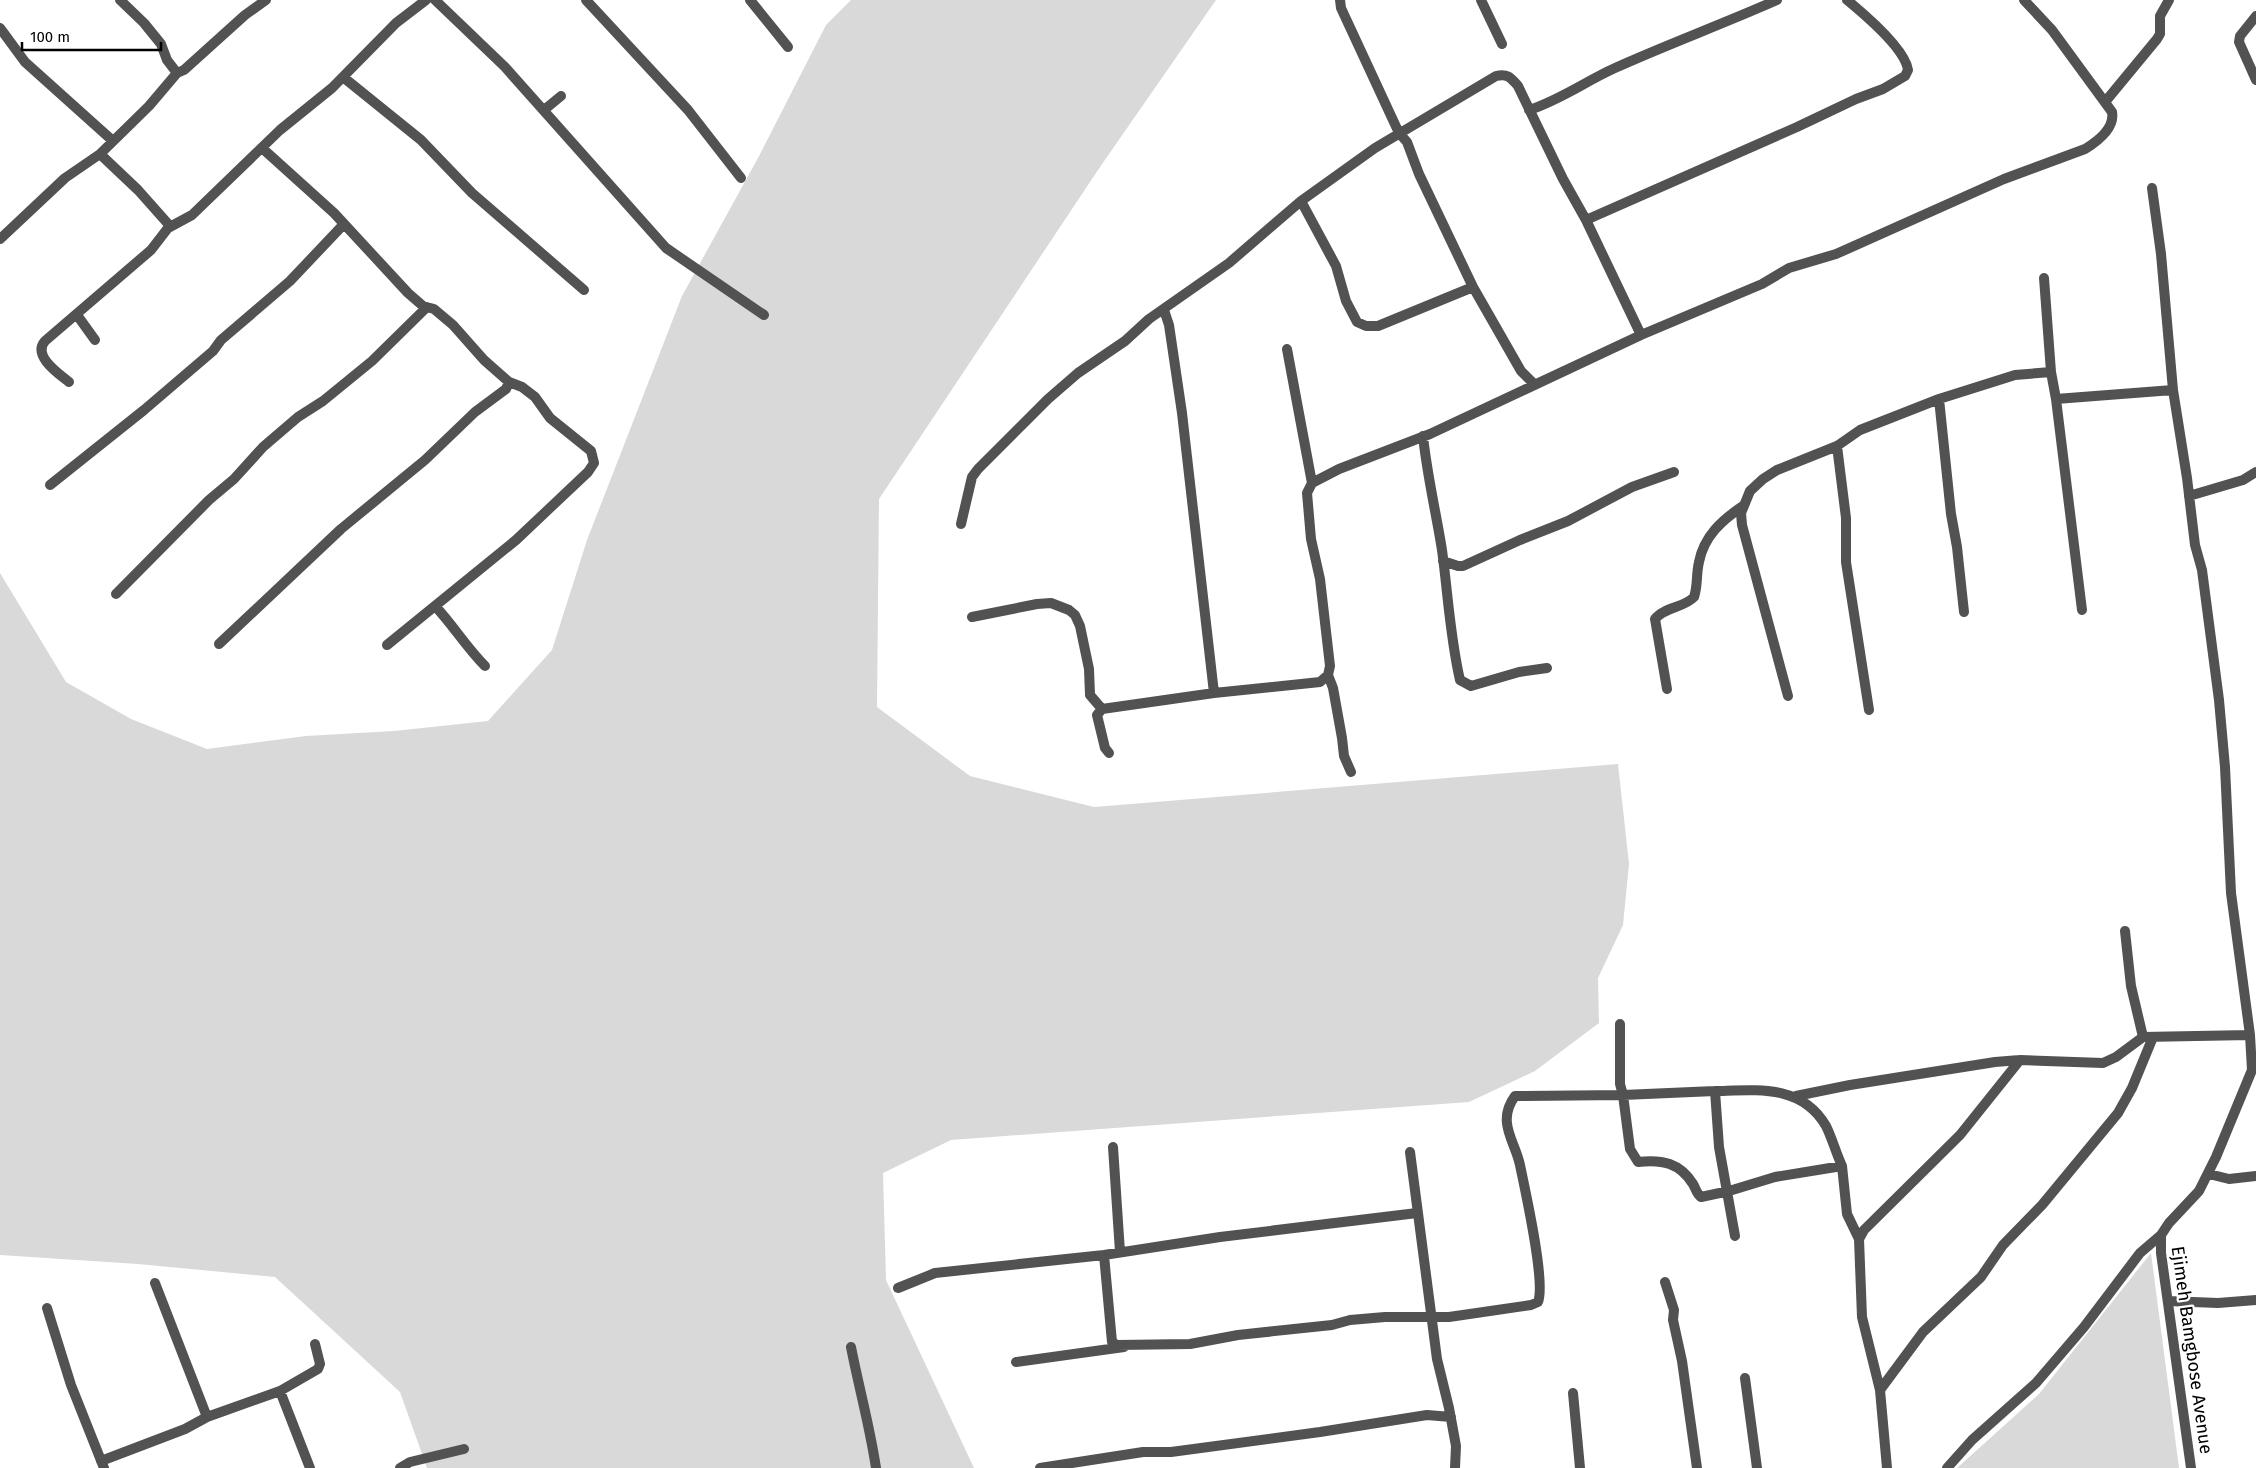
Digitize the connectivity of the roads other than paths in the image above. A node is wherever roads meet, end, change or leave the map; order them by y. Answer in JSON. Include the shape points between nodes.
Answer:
{"nodes":[{"id":1,"x":120,"y":0,"type":"edge"},
{"id":2,"x":266,"y":0,"type":"edge"},
{"id":3,"x":426,"y":0,"type":"edge"},
{"id":4,"x":435,"y":0,"type":"edge"},
{"id":5,"x":586,"y":0,"type":"edge"},
{"id":6,"x":750,"y":0,"type":"edge"},
{"id":7,"x":1340,"y":0,"type":"edge"},
{"id":8,"x":1481,"y":0,"type":"edge"},
{"id":9,"x":1777,"y":0,"type":"edge"},
{"id":10,"x":1847,"y":0,"type":"edge"},
{"id":11,"x":2024,"y":0,"type":"edge"},
{"id":12,"x":2168,"y":0,"type":"edge"},
{"id":13,"x":2256,"y":16,"type":"edge"},
{"id":14,"x":0,"y":28,"type":"edge"},
{"id":15,"x":1502,"y":44,"type":"dead end"},
{"id":16,"x":788,"y":47,"type":"dead end"},
{"id":17,"x":177,"y":73,"type":"junction"},
{"id":18,"x":343,"y":77,"type":"junction"},
{"id":19,"x":2256,"y":80,"type":"edge"},
{"id":20,"x":561,"y":96,"type":"dead end"},
{"id":21,"x":2106,"y":102,"type":"junction"},
{"id":22,"x":544,"y":110,"type":"junction"},
{"id":23,"x":1530,"y":110,"type":"junction"},
{"id":24,"x":1399,"y":133,"type":"junction"},
{"id":25,"x":113,"y":142,"type":"junction"},
{"id":26,"x":262,"y":148,"type":"junction"},
{"id":27,"x":100,"y":154,"type":"junction"},
{"id":28,"x":741,"y":178,"type":"dead end"},
{"id":29,"x":2152,"y":188,"type":"dead end"},
{"id":30,"x":1301,"y":201,"type":"junction"},
{"id":31,"x":1586,"y":220,"type":"junction"},
{"id":32,"x":344,"y":224,"type":"junction"},
{"id":33,"x":170,"y":226,"type":"junction"},
{"id":34,"x":0,"y":239,"type":"edge"},
{"id":35,"x":2044,"y":278,"type":"dead end"},
{"id":36,"x":1473,"y":287,"type":"junction"},
{"id":37,"x":584,"y":290,"type":"dead end"},
{"id":38,"x":427,"y":307,"type":"junction"},
{"id":39,"x":1164,"y":310,"type":"junction"},
{"id":40,"x":764,"y":315,"type":"dead end"},
{"id":41,"x":77,"y":316,"type":"junction"},
{"id":42,"x":1641,"y":335,"type":"junction"},
{"id":43,"x":95,"y":340,"type":"dead end"},
{"id":44,"x":1286,"y":349,"type":"dead end"},
{"id":45,"x":2051,"y":372,"type":"junction"},
{"id":46,"x":69,"y":382,"type":"dead end"},
{"id":47,"x":509,"y":382,"type":"junction"},
{"id":48,"x":1533,"y":383,"type":"junction"},
{"id":49,"x":2173,"y":390,"type":"junction"},
{"id":50,"x":1939,"y":399,"type":"junction"},
{"id":51,"x":2056,"y":399,"type":"junction"},
{"id":52,"x":1423,"y":436,"type":"junction"},
{"id":53,"x":1837,"y":446,"type":"junction"},
{"id":54,"x":1674,"y":472,"type":"dead end"},
{"id":55,"x":2256,"y":472,"type":"edge"},
{"id":56,"x":1312,"y":483,"type":"junction"},
{"id":57,"x":50,"y":485,"type":"dead end"},
{"id":58,"x":2189,"y":496,"type":"junction"},
{"id":59,"x":1743,"y":506,"type":"junction"},
{"id":60,"x":961,"y":524,"type":"dead end"},
{"id":61,"x":1443,"y":561,"type":"junction"},
{"id":62,"x":116,"y":594,"type":"dead end"},
{"id":63,"x":435,"y":606,"type":"junction"},
{"id":64,"x":2082,"y":610,"type":"dead end"},
{"id":65,"x":1964,"y":612,"type":"dead end"},
{"id":66,"x":972,"y":617,"type":"dead end"},
{"id":67,"x":219,"y":644,"type":"dead end"},
{"id":68,"x":387,"y":644,"type":"dead end"},
{"id":69,"x":485,"y":666,"type":"dead end"},
{"id":70,"x":1547,"y":668,"type":"dead end"},
{"id":71,"x":1328,"y":675,"type":"junction"},
{"id":72,"x":1667,"y":689,"type":"dead end"},
{"id":73,"x":1214,"y":693,"type":"junction"},
{"id":74,"x":1788,"y":696,"type":"dead end"},
{"id":75,"x":1102,"y":709,"type":"junction"},
{"id":76,"x":1868,"y":710,"type":"dead end"},
{"id":77,"x":1109,"y":753,"type":"dead end"},
{"id":78,"x":1351,"y":772,"type":"dead end"},
{"id":79,"x":2125,"y":931,"type":"dead end"},
{"id":80,"x":1620,"y":1024,"type":"dead end"},
{"id":81,"x":2250,"y":1035,"type":"junction"},
{"id":82,"x":2148,"y":1037,"type":"junction"},
{"id":83,"x":2254,"y":1055,"type":"edge"},
{"id":84,"x":2020,"y":1060,"type":"junction"},
{"id":85,"x":1715,"y":1091,"type":"junction"},
{"id":86,"x":1622,"y":1096,"type":"junction"},
{"id":87,"x":1796,"y":1096,"type":"junction"},
{"id":88,"x":1113,"y":1147,"type":"dead end"},
{"id":89,"x":1410,"y":1152,"type":"dead end"},
{"id":90,"x":1842,"y":1166,"type":"junction"},
{"id":91,"x":2209,"y":1174,"type":"junction"},
{"id":92,"x":2256,"y":1176,"type":"edge"},
{"id":93,"x":1729,"y":1191,"type":"junction"},
{"id":94,"x":1417,"y":1213,"type":"junction"},
{"id":95,"x":1735,"y":1236,"type":"dead end"},
{"id":96,"x":2161,"y":1236,"type":"junction"},
{"id":97,"x":1859,"y":1239,"type":"junction"},
{"id":98,"x":1120,"y":1252,"type":"junction"},
{"id":99,"x":1104,"y":1255,"type":"junction"},
{"id":100,"x":1665,"y":1282,"type":"dead end"},
{"id":101,"x":155,"y":1283,"type":"dead end"},
{"id":102,"x":898,"y":1288,"type":"dead end"},
{"id":103,"x":2256,"y":1300,"type":"edge"},
{"id":104,"x":2168,"y":1301,"type":"junction"},
{"id":105,"x":47,"y":1308,"type":"dead end"},
{"id":106,"x":1431,"y":1316,"type":"junction"},
{"id":107,"x":315,"y":1344,"type":"dead end"},
{"id":108,"x":1132,"y":1346,"type":"junction"},
{"id":109,"x":851,"y":1347,"type":"dead end"},
{"id":110,"x":1016,"y":1362,"type":"dead end"},
{"id":111,"x":1745,"y":1378,"type":"dead end"},
{"id":112,"x":1880,"y":1390,"type":"junction"},
{"id":113,"x":280,"y":1391,"type":"junction"},
{"id":114,"x":1573,"y":1393,"type":"dead end"},
{"id":115,"x":1451,"y":1417,"type":"junction"},
{"id":116,"x":207,"y":1418,"type":"junction"},
{"id":117,"x":464,"y":1449,"type":"dead end"},
{"id":118,"x":102,"y":1465,"type":"edge"},
{"id":119,"x":310,"y":1468,"type":"edge"},
{"id":120,"x":400,"y":1468,"type":"edge"},
{"id":121,"x":876,"y":1468,"type":"edge"},
{"id":122,"x":1040,"y":1468,"type":"edge"},
{"id":123,"x":1455,"y":1468,"type":"edge"},
{"id":124,"x":1580,"y":1468,"type":"edge"},
{"id":125,"x":1697,"y":1468,"type":"edge"},
{"id":126,"x":1757,"y":1468,"type":"edge"},
{"id":127,"x":1887,"y":1468,"type":"edge"},
{"id":128,"x":1947,"y":1468,"type":"edge"},
{"id":129,"x":2191,"y":1468,"type":"edge"}],
"edges":[{"from":1,"to":17,"type":"street","via":[[161,44]]},
{"from":2,"to":17,"type":"street"},
{"from":3,"to":18,"type":"street","via":[[396,23]]},
{"from":4,"to":22,"type":"street","via":[[505,67]]},
{"from":5,"to":28,"type":"street","via":[[688,110]]},
{"from":6,"to":16,"type":"street"},
{"from":7,"to":24,"type":"street"},
{"from":8,"to":15,"type":"street"},
{"from":9,"to":23,"type":"street","via":[[1613,69],[1553,102]]},
{"from":10,"to":31,"type":"street","via":[[1870,19],[1902,55],[1908,70],[1905,76],[1883,89]]},
{"from":11,"to":21,"type":"street","via":[[2052,30]]},
{"from":12,"to":21,"type":"street","via":[[2160,16],[2157,39]]},
{"from":13,"to":19,"type":"street","via":[[2239,42]]},
{"from":14,"to":25,"type":"street","via":[[26,62]]},
{"from":17,"to":25,"type":"street"},
{"from":18,"to":26,"type":"street"},
{"from":18,"to":37,"type":"street","via":[[421,140],[472,193]]},
{"from":20,"to":22,"type":"street"},
{"from":21,"to":42,"type":"street","via":[[2112,112],[2111,125],[2085,149],[2004,179],[1836,254],[1789,268],[1762,284]]},
{"from":22,"to":40,"type":"street","via":[[666,248]]},
{"from":23,"to":24,"type":"street","via":[[1518,86],[1504,74]]},
{"from":23,"to":31,"type":"street"},
{"from":24,"to":30,"type":"street"},
{"from":24,"to":36,"type":"street","via":[[1407,142]]},
{"from":25,"to":27,"type":"street"},
{"from":26,"to":32,"type":"street"},
{"from":26,"to":33,"type":"street","via":[[192,215]]},
{"from":27,"to":33,"type":"street"},
{"from":27,"to":34,"type":"street","via":[[65,178]]},
{"from":29,"to":49,"type":"street"},
{"from":30,"to":36,"type":"street","via":[[1336,266],[1346,301],[1357,322],[1378,326]]},
{"from":30,"to":39,"type":"street","via":[[1229,263]]},
{"from":31,"to":42,"type":"street"},
{"from":32,"to":38,"type":"street","via":[[408,293]]},
{"from":32,"to":57,"type":"street","via":[[290,281],[221,340],[213,351]]},
{"from":33,"to":41,"type":"street","via":[[151,250]]},
{"from":35,"to":45,"type":"street"},
{"from":36,"to":48,"type":"street","via":[[1521,371]]},
{"from":38,"to":47,"type":"street","via":[[434,309],[453,326]]},
{"from":38,"to":62,"type":"street","via":[[372,360],[263,447]]},
{"from":39,"to":60,"type":"street","via":[[1078,373],[978,469],[972,477]]},
{"from":39,"to":73,"type":"street","via":[[1182,413]]},
{"from":41,"to":43,"type":"street"},
{"from":41,"to":46,"type":"street","via":[[45,341],[42,348],[50,366]]},
{"from":42,"to":48,"type":"street"},
{"from":44,"to":56,"type":"street"},
{"from":45,"to":50,"type":"street","via":[[2016,376]]},
{"from":45,"to":51,"type":"street"},
{"from":47,"to":63,"type":"street","via":[[535,397],[550,418],[591,452],[594,463],[516,540]]},
{"from":47,"to":67,"type":"street","via":[[506,389],[475,412],[425,460],[341,529]]},
{"from":48,"to":52,"type":"street"},
{"from":49,"to":51,"type":"street"},
{"from":49,"to":58,"type":"street"},
{"from":50,"to":53,"type":"street","via":[[1860,430]]},
{"from":50,"to":65,"type":"street"},
{"from":51,"to":64,"type":"street"},
{"from":52,"to":56,"type":"street"},
{"from":52,"to":61,"type":"street"},
{"from":53,"to":59,"type":"street","via":[[1777,470],[1750,492]]},
{"from":53,"to":76,"type":"street","via":[[1846,518],[1846,562]]},
{"from":54,"to":61,"type":"street","via":[[1632,487],[1568,521],[1473,562],[1458,566]]},
{"from":55,"to":58,"type":"street","via":[[2243,480]]},
{"from":56,"to":71,"type":"street","via":[[1307,493],[1311,539],[1324,611],[1330,666]]},
{"from":58,"to":81,"type":"street","via":[[2219,700],[2231,893]]},
{"from":59,"to":72,"type":"street","via":[[1708,537],[1699,562],[1694,597],[1685,605],[1655,619]]},
{"from":59,"to":74,"type":"street","via":[[1742,525]]},
{"from":61,"to":70,"type":"street","via":[[1453,651],[1460,680],[1471,686],[1519,672]]},
{"from":63,"to":68,"type":"street"},
{"from":63,"to":69,"type":"street","via":[[460,634],[468,650]]},
{"from":66,"to":75,"type":"street","via":[[1044,603],[1069,610],[1080,626],[1090,695]]},
{"from":71,"to":73,"type":"street","via":[[1320,682]]},
{"from":71,"to":78,"type":"street","via":[[1344,756]]},
{"from":73,"to":75,"type":"street"},
{"from":75,"to":77,"type":"street","via":[[1097,715]]},
{"from":79,"to":82,"type":"street","via":[[2131,986]]},
{"from":80,"to":86,"type":"street"},
{"from":81,"to":82,"type":"street"},
{"from":81,"to":83,"type":"street"},
{"from":82,"to":84,"type":"street","via":[[2103,1063]]},
{"from":82,"to":112,"type":"street","via":[[2132,1088],[2118,1113],[2042,1205],[2003,1245],[1981,1277],[1923,1332]]},
{"from":83,"to":91,"type":"street","via":[[2252,1070]]},
{"from":84,"to":87,"type":"street"},
{"from":84,"to":97,"type":"street","via":[[1960,1135],[1864,1230]]},
{"from":85,"to":86,"type":"street"},
{"from":85,"to":87,"type":"street","via":[[1760,1090]]},
{"from":85,"to":93,"type":"street","via":[[1719,1147]]},
{"from":86,"to":93,"type":"street","via":[[1630,1149],[1638,1162],[1648,1160],[1674,1164],[1701,1197]]},
{"from":86,"to":106,"type":"street","via":[[1515,1096],[1509,1105],[1507,1133],[1520,1162],[1541,1295],[1538,1302],[1531,1305],[1448,1317]]},
{"from":87,"to":90,"type":"street","via":[[1809,1105],[1826,1126]]},
{"from":88,"to":98,"type":"street"},
{"from":89,"to":94,"type":"street"},
{"from":90,"to":93,"type":"street","via":[[1775,1177]]},
{"from":90,"to":97,"type":"street","via":[[1848,1214]]},
{"from":91,"to":92,"type":"street","via":[[2229,1179]]},
{"from":91,"to":96,"type":"street","via":[[2200,1191]]},
{"from":93,"to":95,"type":"street"},
{"from":94,"to":98,"type":"street"},
{"from":94,"to":106,"type":"street"},
{"from":96,"to":104,"type":"street","name":"Ejimeh Bamgbose Avenue"},
{"from":96,"to":128,"type":"street","via":[[2140,1253],[2084,1328],[2036,1383],[1972,1440]]},
{"from":97,"to":112,"type":"street","via":[[1862,1317]]},
{"from":98,"to":99,"type":"street"},
{"from":99,"to":102,"type":"street","via":[[935,1273]]},
{"from":99,"to":108,"type":"street","via":[[1112,1342]]},
{"from":100,"to":125,"type":"street","via":[[1674,1310]]},
{"from":101,"to":116,"type":"street"},
{"from":103,"to":104,"type":"street","via":[[2218,1303]]},
{"from":104,"to":129,"type":"street","name":"Ejimeh Bamgbose Avenue"},
{"from":105,"to":118,"type":"street"},
{"from":106,"to":108,"type":"street","via":[[1350,1320],[1190,1344]]},
{"from":106,"to":115,"type":"street"},
{"from":107,"to":113,"type":"street","via":[[320,1364],[318,1370]]},
{"from":108,"to":110,"type":"street"},
{"from":109,"to":121,"type":"street"},
{"from":111,"to":126,"type":"street"},
{"from":112,"to":127,"type":"street"},
{"from":113,"to":116,"type":"street"},
{"from":113,"to":119,"type":"street"},
{"from":114,"to":124,"type":"street"},
{"from":115,"to":122,"type":"street","via":[[1427,1415]]},
{"from":115,"to":123,"type":"street","via":[[1456,1446]]},
{"from":116,"to":118,"type":"street"},
{"from":117,"to":120,"type":"street","via":[[410,1462]]}]}
